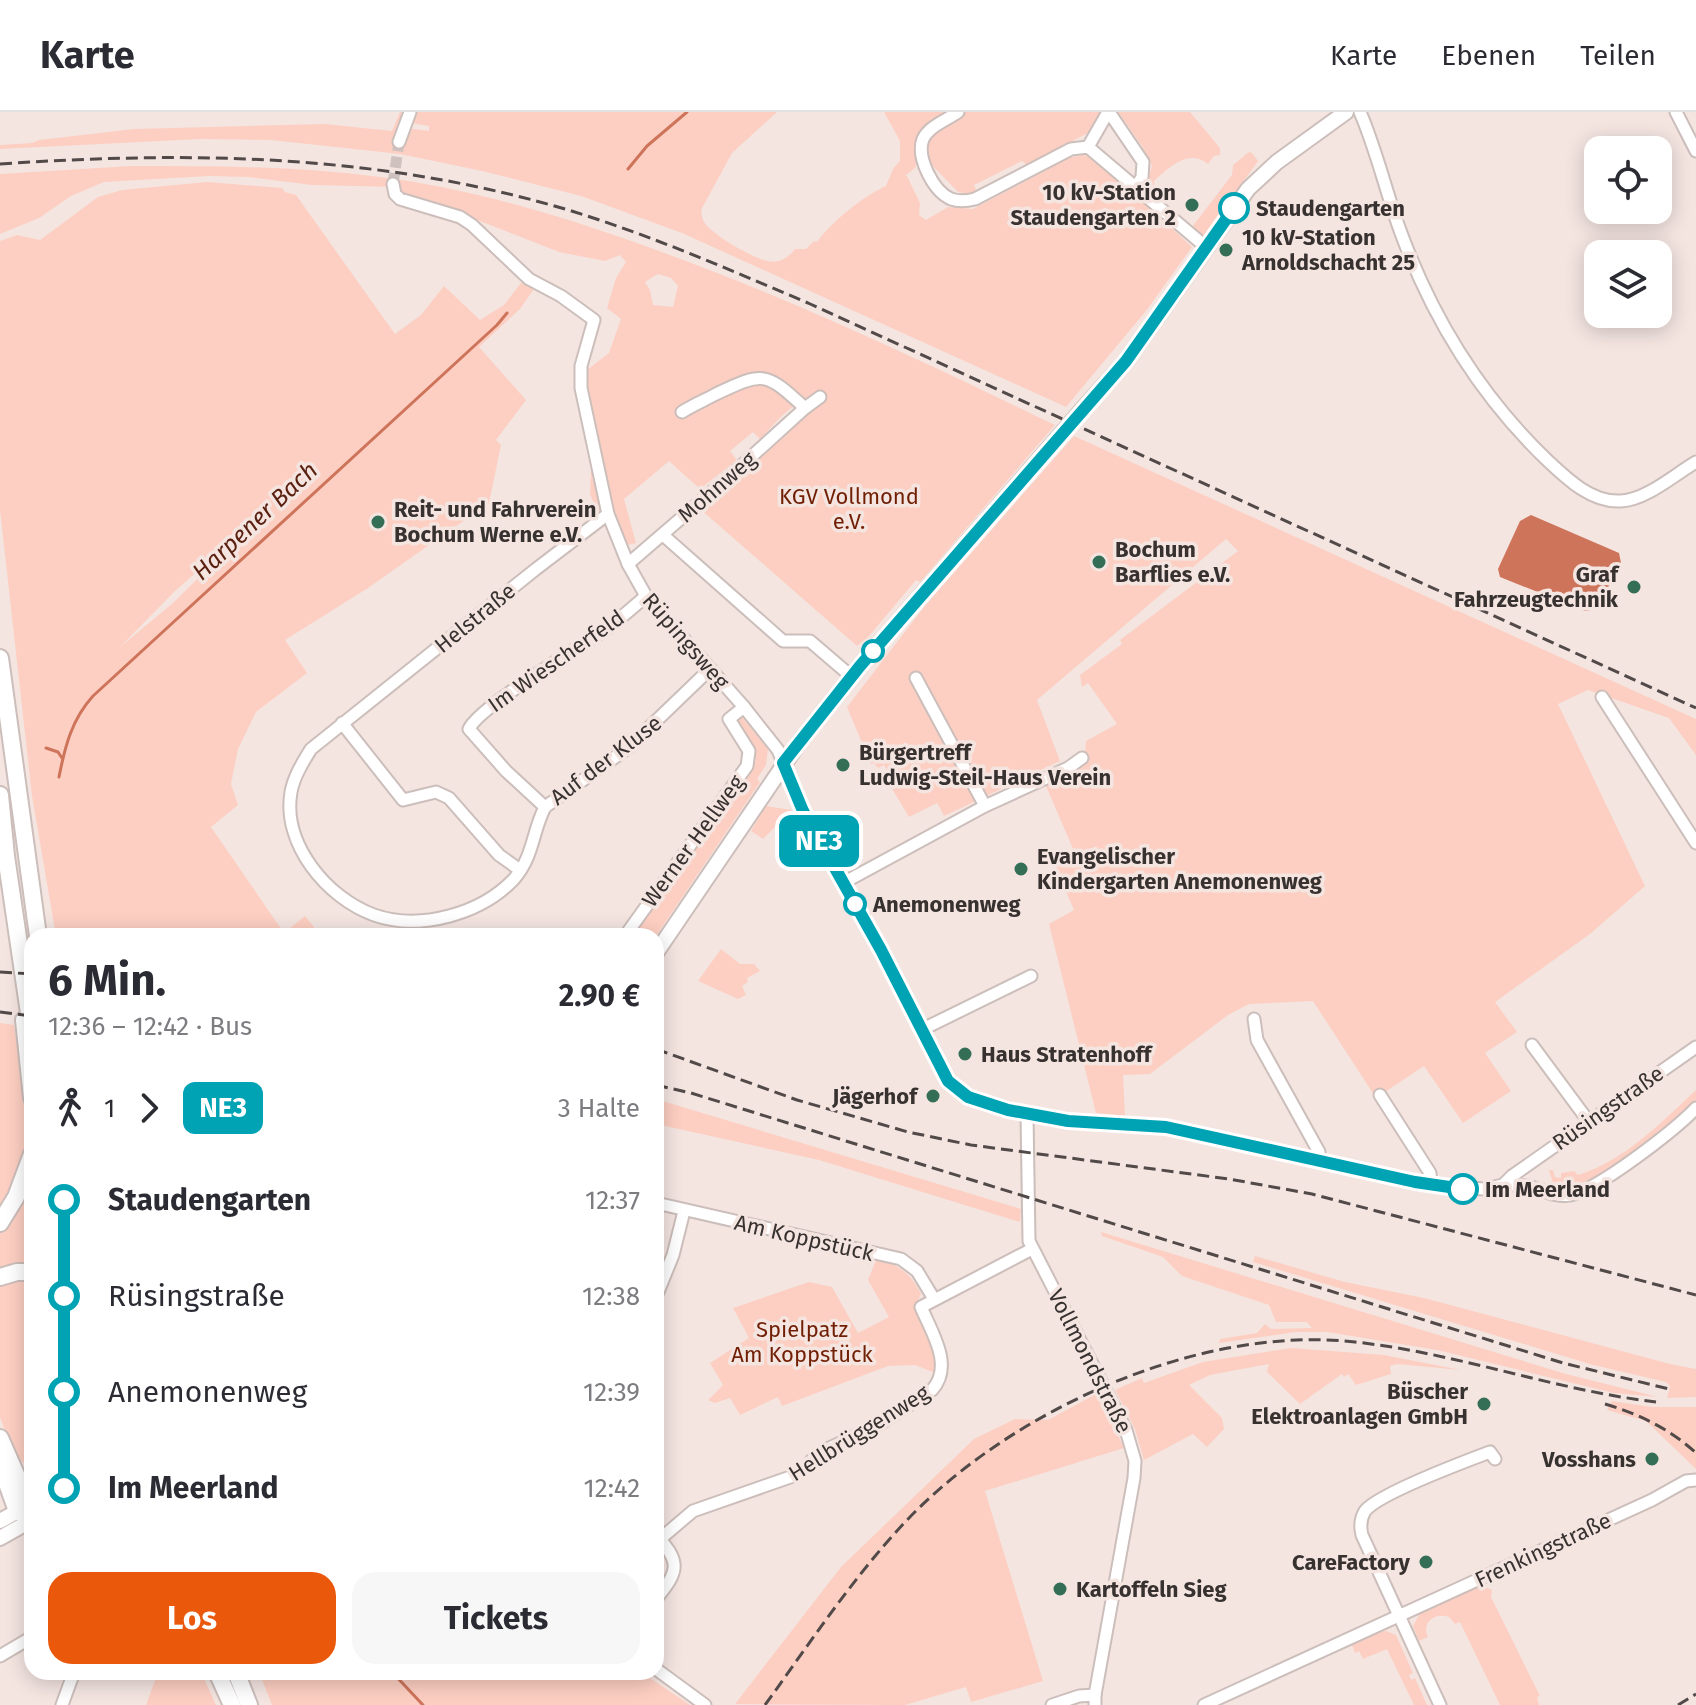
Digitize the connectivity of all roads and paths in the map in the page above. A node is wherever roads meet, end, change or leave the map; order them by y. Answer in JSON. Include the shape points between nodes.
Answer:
{"nodes":[{"id":1,"x":410,"y":112,"type":"edge"},
{"id":2,"x":958,"y":112,"type":"edge"},
{"id":3,"x":1109,"y":112,"type":"edge"},
{"id":4,"x":1346,"y":112,"type":"edge"},
{"id":5,"x":1360,"y":112,"type":"edge"},
{"id":6,"x":1676,"y":112,"type":"edge"},
{"id":7,"x":399,"y":142,"type":"tunnel mouth"},
{"id":8,"x":1088,"y":147,"type":"junction"},
{"id":9,"x":1696,"y":151,"type":"edge"},
{"id":10,"x":1136,"y":187,"type":"junction"},
{"id":11,"x":394,"y":189,"type":"dead end"},
{"id":12,"x":1206,"y":247,"type":"junction"},
{"id":13,"x":820,"y":397,"type":"dead end"},
{"id":14,"x":805,"y":408,"type":"junction"},
{"id":15,"x":682,"y":412,"type":"dead end"},
{"id":16,"x":1696,"y":462,"type":"edge"},
{"id":17,"x":608,"y":514,"type":"junction"},
{"id":18,"x":663,"y":535,"type":"junction"},
{"id":19,"x":628,"y":564,"type":"junction"},
{"id":20,"x":646,"y":596,"type":"junction"},
{"id":21,"x":0,"y":658,"type":"edge"},
{"id":22,"x":710,"y":669,"type":"junction"},
{"id":23,"x":852,"y":677,"type":"junction"},
{"id":24,"x":916,"y":678,"type":"dead end"},
{"id":25,"x":1602,"y":697,"type":"dead end"},
{"id":26,"x":744,"y":707,"type":"junction"},
{"id":27,"x":342,"y":723,"type":"junction"},
{"id":28,"x":469,"y":729,"type":"joint"},
{"id":29,"x":1082,"y":758,"type":"dead end"},
{"id":30,"x":783,"y":763,"type":"junction"},
{"id":31,"x":0,"y":795,"type":"edge"},
{"id":32,"x":985,"y":806,"type":"junction"},
{"id":33,"x":545,"y":807,"type":"junction"},
{"id":34,"x":1696,"y":843,"type":"edge"},
{"id":35,"x":520,"y":870,"type":"junction"},
{"id":36,"x":843,"y":883,"type":"junction"},
{"id":37,"x":37,"y":928,"type":"edge"},
{"id":38,"x":631,"y":928,"type":"edge"},
{"id":39,"x":664,"y":941,"type":"edge"},
{"id":40,"x":1031,"y":976,"type":"dead end"},
{"id":41,"x":24,"y":982,"type":"edge"},
{"id":42,"x":24,"y":1010,"type":"edge"},
{"id":43,"x":1254,"y":1019,"type":"dead end"},
{"id":44,"x":921,"y":1030,"type":"junction"},
{"id":45,"x":24,"y":1037,"type":"edge"},
{"id":46,"x":1532,"y":1045,"type":"dead end"},
{"id":47,"x":1696,"y":1047,"type":"edge"},
{"id":48,"x":1380,"y":1095,"type":"dead end"},
{"id":49,"x":1696,"y":1108,"type":"edge"},
{"id":50,"x":1027,"y":1114,"type":"junction"},
{"id":51,"x":1589,"y":1122,"type":"junction"},
{"id":52,"x":1318,"y":1159,"type":"junction"},
{"id":53,"x":24,"y":1176,"type":"edge"},
{"id":54,"x":1431,"y":1185,"type":"junction"},
{"id":55,"x":1503,"y":1185,"type":"junction"},
{"id":56,"x":664,"y":1205,"type":"edge"},
{"id":57,"x":684,"y":1211,"type":"junction"},
{"id":58,"x":0,"y":1223,"type":"edge"},
{"id":59,"x":1032,"y":1249,"type":"junction"},
{"id":60,"x":24,"y":1272,"type":"edge"},
{"id":61,"x":0,"y":1277,"type":"edge"},
{"id":62,"x":664,"y":1278,"type":"edge"},
{"id":63,"x":930,"y":1302,"type":"junction"},
{"id":64,"x":0,"y":1438,"type":"edge"},
{"id":65,"x":1495,"y":1459,"type":"dead end"},
{"id":66,"x":7,"y":1466,"type":"edge"},
{"id":67,"x":1691,"y":1481,"type":"edge"},
{"id":68,"x":24,"y":1501,"type":"edge"},
{"id":69,"x":24,"y":1513,"type":"edge"},
{"id":70,"x":24,"y":1516,"type":"edge"},
{"id":71,"x":0,"y":1521,"type":"edge"},
{"id":72,"x":664,"y":1533,"type":"edge"},
{"id":73,"x":0,"y":1538,"type":"edge"},
{"id":74,"x":664,"y":1545,"type":"edge"},
{"id":75,"x":664,"y":1589,"type":"edge"},
{"id":76,"x":1398,"y":1616,"type":"junction"},
{"id":77,"x":24,"y":1642,"type":"edge"},
{"id":78,"x":0,"y":1656,"type":"edge"},
{"id":79,"x":664,"y":1675,"type":"edge"},
{"id":80,"x":71,"y":1680,"type":"edge"},
{"id":81,"x":221,"y":1680,"type":"edge"},
{"id":82,"x":239,"y":1680,"type":"edge"},
{"id":83,"x":1095,"y":1700,"type":"edge"},
{"id":84,"x":62,"y":1705,"type":"edge"},
{"id":85,"x":232,"y":1705,"type":"edge"},
{"id":86,"x":249,"y":1705,"type":"edge"},
{"id":87,"x":705,"y":1705,"type":"edge"},
{"id":88,"x":1052,"y":1705,"type":"edge"},
{"id":89,"x":1204,"y":1705,"type":"edge"},
{"id":90,"x":1440,"y":1705,"type":"edge"}],
"edges":[{"from":1,"to":7,"type":"street"},
{"from":2,"to":8,"type":"street","via":[[927,133],[922,145],[936,185],[953,200],[975,199],[1071,149]]},
{"from":3,"to":8,"type":"street"},
{"from":3,"to":10,"type":"street","via":[[1143,162]]},
{"from":4,"to":12,"type":"main road","name":"Werner Hellweg","via":[[1255,182]]},
{"from":5,"to":16,"type":"street","via":[[1426,293],[1473,374],[1530,443],[1577,485],[1611,501],[1634,498]]},
{"from":6,"to":9,"type":"street"},
{"from":8,"to":10,"type":"street"},
{"from":10,"to":12,"type":"street"},
{"from":11,"to":17,"type":"street","name":"Rüpingsweg","via":[[408,203],[460,217],[529,279],[594,320],[581,366],[581,388]]},
{"from":12,"to":23,"type":"main road","name":"Werner Hellweg","bridge":true,"via":[[1126,361]]},
{"from":13,"to":14,"type":"street","name":"Mohnweg"},
{"from":14,"to":15,"type":"street","via":[[779,385],[758,379],[736,383]]},
{"from":14,"to":18,"type":"street","name":"Mohnweg"},
{"from":17,"to":19,"type":"street","name":"Rüpingsweg"},
{"from":17,"to":27,"type":"street","name":"Helstraße"},
{"from":18,"to":19,"type":"street","name":"Mohnweg"},
{"from":18,"to":23,"type":"street","via":[[783,641],[810,641]]},
{"from":19,"to":20,"type":"street","name":"Rüpingsweg"},
{"from":20,"to":22,"type":"street","name":"Rüpingsweg"},
{"from":20,"to":28,"type":"street","name":"Im Wiescherfeld","via":[[497,702]]},
{"from":21,"to":37,"type":"highway"},
{"from":22,"to":26,"type":"street","name":"Rüpingsweg"},
{"from":22,"to":33,"type":"street","name":"Auf der Kluse","via":[[628,748]]},
{"from":23,"to":30,"type":"main road","name":"Werner Hellweg"},
{"from":24,"to":32,"type":"street"},
{"from":25,"to":34,"type":"street"},
{"from":26,"to":30,"type":"street","name":"Rüpingsweg"},
{"from":26,"to":38,"type":"street","name":"Werner Hellweg","via":[[729,719],[749,751],[747,766]]},
{"from":27,"to":35,"type":"street","via":[[403,800],[436,792],[449,798],[499,855]]},
{"from":27,"to":35,"type":"street","name":"Helstraße","via":[[311,749],[291,790],[290,804],[298,844],[332,889],[374,915],[429,920],[493,898]]},
{"from":28,"to":33,"type":"street","name":"Auf der Kluse"},
{"from":29,"to":32,"type":"street"},
{"from":30,"to":36,"type":"street"},
{"from":30,"to":39,"type":"main road","name":"Werner Hellweg"},
{"from":31,"to":41,"type":"highway"},
{"from":32,"to":36,"type":"street"},
{"from":33,"to":35,"type":"street","name":"Helstraße"},
{"from":36,"to":44,"type":"street"},
{"from":40,"to":44,"type":"street"},
{"from":42,"to":45,"type":"highway"},
{"from":43,"to":52,"type":"street","via":[[1257,1040],[1319,1152]]},
{"from":44,"to":50,"type":"street","via":[[948,1081],[959,1091]]},
{"from":46,"to":51,"type":"street"},
{"from":47,"to":51,"type":"street","name":"Rüsingstraße"},
{"from":48,"to":54,"type":"street","via":[[1430,1173]]},
{"from":49,"to":55,"type":"street","via":[[1663,1138],[1576,1194]]},
{"from":50,"to":52,"type":"street","via":[[1166,1127]]},
{"from":50,"to":59,"type":"street","name":"Vollmondstraße"},
{"from":51,"to":55,"type":"street","name":"Rüsingstraße"},
{"from":52,"to":54,"type":"street"},
{"from":53,"to":58,"type":"highway"},
{"from":54,"to":55,"type":"street"},
{"from":56,"to":57,"type":"street","name":"Am Koppstück"},
{"from":57,"to":62,"type":"street"},
{"from":57,"to":63,"type":"street","name":"Am Koppstück","via":[[901,1259],[917,1271]]},
{"from":59,"to":63,"type":"street"},
{"from":59,"to":83,"type":"street","name":"Vollmondstraße","via":[[1120,1416],[1135,1461]]},
{"from":60,"to":61,"type":"highway"},
{"from":63,"to":72,"type":"street","name":"Hellbrüggenweg","via":[[921,1307],[944,1368],[932,1390],[880,1424],[817,1454],[796,1475],[693,1511]]},
{"from":64,"to":66,"type":"highway"},
{"from":65,"to":76,"type":"street","via":[[1490,1452],[1464,1462],[1383,1498],[1363,1514],[1362,1535]]},
{"from":66,"to":68,"type":"highway"},
{"from":67,"to":76,"type":"street","name":"Frenkingstraße"},
{"from":69,"to":71,"type":"main road"},
{"from":70,"to":73,"type":"main road"},
{"from":74,"to":75,"type":"street","via":[[675,1571]]},
{"from":76,"to":89,"type":"street","name":"Frenkingstraße"},
{"from":76,"to":90,"type":"street"},
{"from":77,"to":78,"type":"street"},
{"from":79,"to":87,"type":"street"},
{"from":80,"to":84,"type":"street"},
{"from":81,"to":85,"type":"highway"},
{"from":82,"to":86,"type":"highway"},
{"from":83,"to":88,"type":"street","via":[[1079,1696]]}]}
